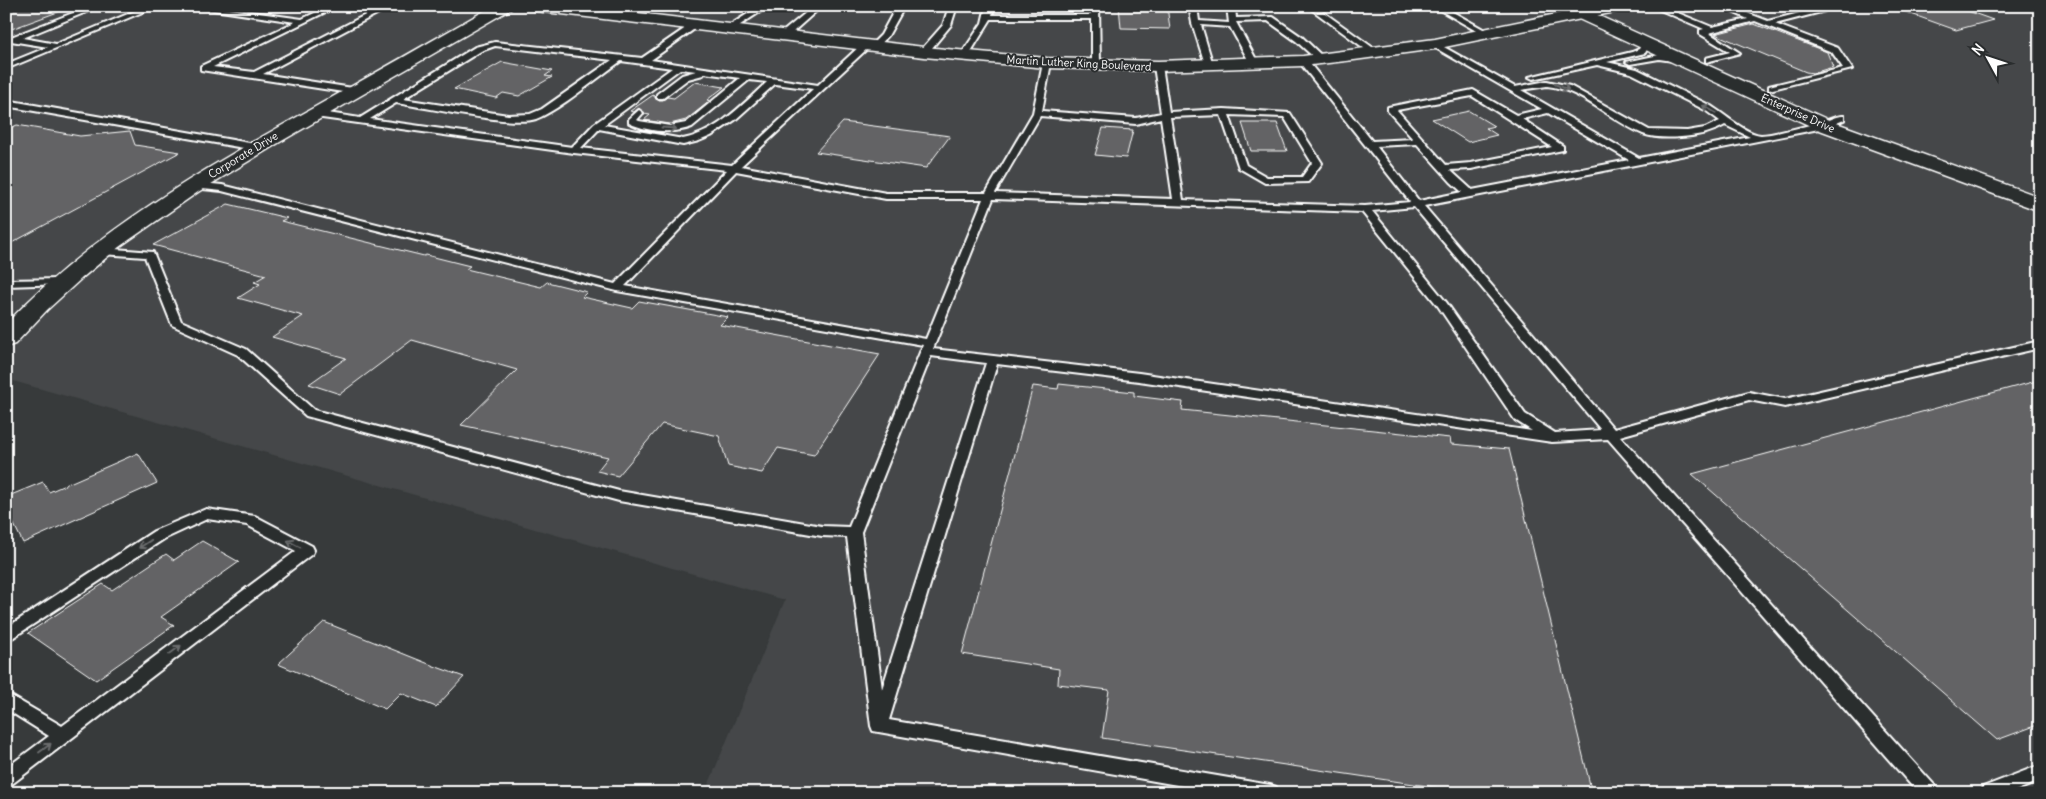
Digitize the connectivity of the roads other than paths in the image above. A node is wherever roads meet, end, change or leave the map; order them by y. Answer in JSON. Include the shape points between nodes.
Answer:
{"nodes":[{"id":1,"x":98,"y":6,"type":"edge"},
{"id":2,"x":154,"y":6,"type":"edge"},
{"id":3,"x":190,"y":6,"type":"edge"},
{"id":4,"x":334,"y":6,"type":"edge"},
{"id":5,"x":389,"y":6,"type":"edge"},
{"id":6,"x":505,"y":6,"type":"edge"},
{"id":7,"x":536,"y":6,"type":"edge"},
{"id":8,"x":766,"y":6,"type":"edge"},
{"id":9,"x":820,"y":6,"type":"edge"},
{"id":10,"x":895,"y":6,"type":"edge"},
{"id":11,"x":953,"y":6,"type":"edge"},
{"id":12,"x":990,"y":6,"type":"edge"},
{"id":13,"x":1095,"y":6,"type":"edge"},
{"id":14,"x":1193,"y":6,"type":"edge"},
{"id":15,"x":1230,"y":6,"type":"edge"},
{"id":16,"x":1310,"y":6,"type":"edge"},
{"id":17,"x":1436,"y":6,"type":"edge"},
{"id":18,"x":1563,"y":6,"type":"edge"},
{"id":19,"x":1620,"y":6,"type":"edge"},
{"id":20,"x":1654,"y":6,"type":"edge"},
{"id":21,"x":1722,"y":6,"type":"edge"},
{"id":22,"x":1814,"y":6,"type":"edge"},
{"id":23,"x":606,"y":10,"type":"edge"},
{"id":24,"x":1589,"y":11,"type":"edge"},
{"id":25,"x":987,"y":17,"type":"junction"},
{"id":26,"x":1095,"y":17,"type":"junction"},
{"id":27,"x":1756,"y":19,"type":"junction"},
{"id":28,"x":303,"y":21,"type":"junction"},
{"id":29,"x":1233,"y":22,"type":"junction"},
{"id":30,"x":1196,"y":23,"type":"junction"},
{"id":31,"x":1767,"y":24,"type":"junction"},
{"id":32,"x":696,"y":25,"type":"junction"},
{"id":33,"x":728,"y":29,"type":"junction"},
{"id":34,"x":1712,"y":30,"type":"junction"},
{"id":35,"x":1488,"y":34,"type":"junction"},
{"id":36,"x":782,"y":36,"type":"junction"},
{"id":37,"x":10,"y":39,"type":"edge"},
{"id":38,"x":1435,"y":44,"type":"junction"},
{"id":39,"x":1646,"y":44,"type":"junction"},
{"id":40,"x":57,"y":46,"type":"junction"},
{"id":41,"x":869,"y":47,"type":"junction"},
{"id":42,"x":924,"y":52,"type":"junction"},
{"id":43,"x":1376,"y":52,"type":"junction"},
{"id":44,"x":964,"y":56,"type":"junction"},
{"id":45,"x":618,"y":59,"type":"junction"},
{"id":46,"x":1321,"y":59,"type":"junction"},
{"id":47,"x":1681,"y":60,"type":"junction"},
{"id":48,"x":1709,"y":60,"type":"junction"},
{"id":49,"x":644,"y":61,"type":"junction"},
{"id":50,"x":1303,"y":61,"type":"junction"},
{"id":51,"x":1599,"y":62,"type":"junction"},
{"id":52,"x":1046,"y":63,"type":"junction"},
{"id":53,"x":1254,"y":63,"type":"junction"},
{"id":54,"x":1209,"y":64,"type":"junction"},
{"id":55,"x":1096,"y":65,"type":"junction"},
{"id":56,"x":1158,"y":66,"type":"junction"},
{"id":57,"x":6,"y":67,"type":"edge"},
{"id":58,"x":678,"y":67,"type":"junction"},
{"id":59,"x":1634,"y":71,"type":"junction"},
{"id":60,"x":713,"y":72,"type":"junction"},
{"id":61,"x":255,"y":75,"type":"junction"},
{"id":62,"x":747,"y":77,"type":"junction"},
{"id":63,"x":773,"y":81,"type":"junction"},
{"id":64,"x":1504,"y":83,"type":"junction"},
{"id":65,"x":820,"y":88,"type":"junction"},
{"id":66,"x":1772,"y":88,"type":"junction"},
{"id":67,"x":1515,"y":90,"type":"junction"},
{"id":68,"x":356,"y":91,"type":"junction"},
{"id":69,"x":660,"y":96,"type":"dead end"},
{"id":70,"x":395,"y":100,"type":"junction"},
{"id":71,"x":11,"y":104,"type":"edge"},
{"id":72,"x":6,"y":108,"type":"edge"},
{"id":73,"x":1550,"y":110,"type":"junction"},
{"id":74,"x":1224,"y":112,"type":"junction"},
{"id":75,"x":640,"y":113,"type":"dead end"},
{"id":76,"x":1037,"y":113,"type":"junction"},
{"id":77,"x":315,"y":114,"type":"junction"},
{"id":78,"x":1165,"y":115,"type":"junction"},
{"id":79,"x":1515,"y":118,"type":"junction"},
{"id":80,"x":362,"y":120,"type":"junction"},
{"id":81,"x":1724,"y":122,"type":"junction"},
{"id":82,"x":1833,"y":122,"type":"junction"},
{"id":83,"x":597,"y":126,"type":"junction"},
{"id":84,"x":1760,"y":138,"type":"junction"},
{"id":85,"x":1420,"y":141,"type":"junction"},
{"id":86,"x":1370,"y":144,"type":"junction"},
{"id":87,"x":255,"y":147,"type":"junction"},
{"id":88,"x":574,"y":150,"type":"junction"},
{"id":89,"x":1639,"y":162,"type":"junction"},
{"id":90,"x":734,"y":168,"type":"junction"},
{"id":91,"x":1443,"y":168,"type":"junction"},
{"id":92,"x":193,"y":185,"type":"junction"},
{"id":93,"x":1470,"y":194,"type":"junction"},
{"id":94,"x":989,"y":196,"type":"junction"},
{"id":95,"x":1178,"y":201,"type":"junction"},
{"id":96,"x":1417,"y":204,"type":"junction"},
{"id":97,"x":2040,"y":204,"type":"edge"},
{"id":98,"x":1365,"y":210,"type":"junction"},
{"id":99,"x":102,"y":250,"type":"junction"},
{"id":100,"x":62,"y":282,"type":"junction"},
{"id":101,"x":6,"y":283,"type":"edge"},
{"id":102,"x":617,"y":288,"type":"junction"},
{"id":103,"x":6,"y":339,"type":"edge"},
{"id":104,"x":2040,"y":344,"type":"edge"},
{"id":105,"x":927,"y":347,"type":"junction"},
{"id":106,"x":993,"y":359,"type":"junction"},
{"id":107,"x":1611,"y":434,"type":"junction"},
{"id":108,"x":1552,"y":438,"type":"junction"},
{"id":109,"x":854,"y":532,"type":"junction"},
{"id":110,"x":6,"y":636,"type":"edge"},
{"id":111,"x":6,"y":700,"type":"edge"},
{"id":112,"x":879,"y":726,"type":"junction"},
{"id":113,"x":62,"y":736,"type":"junction"},
{"id":114,"x":2040,"y":773,"type":"edge"},
{"id":115,"x":6,"y":778,"type":"edge"},
{"id":116,"x":1270,"y":793,"type":"edge"},
{"id":117,"x":1930,"y":793,"type":"edge"},
{"id":118,"x":1989,"y":793,"type":"edge"}],
"edges":[{"from":1,"to":37,"type":"lane"},
{"from":2,"to":40,"type":"lane"},
{"from":3,"to":28,"type":"lane"},
{"from":4,"to":28,"type":"lane"},
{"from":5,"to":61,"type":"lane"},
{"from":6,"to":68,"type":"street","name":"Corporate Drive"},
{"from":7,"to":23,"type":"street","name":"Martin Luther King Boulevard"},
{"from":8,"to":33,"type":"lane"},
{"from":9,"to":36,"type":"lane"},
{"from":10,"to":41,"type":"lane","via":[[898,11],[884,36]]},
{"from":11,"to":42,"type":"lane","via":[[947,25]]},
{"from":12,"to":25,"type":"lane"},
{"from":13,"to":26,"type":"lane"},
{"from":14,"to":30,"type":"lane"},
{"from":15,"to":29,"type":"lane"},
{"from":16,"to":43,"type":"lane"},
{"from":17,"to":35,"type":"lane"},
{"from":18,"to":24,"type":"street","name":"Enterprise Drive"},
{"from":19,"to":24,"type":"street","name":"Martin Luther King Boulevard"},
{"from":20,"to":34,"type":"lane"},
{"from":21,"to":27,"type":"lane"},
{"from":22,"to":31,"type":"lane","via":[[1822,9]]},
{"from":23,"to":32,"type":"street","name":"Martin Luther King Boulevard"},
{"from":24,"to":35,"type":"street","name":"Martin Luther King Boulevard"},
{"from":24,"to":39,"type":"street","name":"Enterprise Drive"},
{"from":24,"to":48,"type":"street","name":"Enterprise Drive"},
{"from":25,"to":26,"type":"lane"},
{"from":25,"to":44,"type":"lane"},
{"from":26,"to":55,"type":"lane"},
{"from":27,"to":31,"type":"lane"},
{"from":27,"to":34,"type":"lane"},
{"from":28,"to":61,"type":"lane","via":[[204,68]]},
{"from":29,"to":30,"type":"lane"},
{"from":29,"to":46,"type":"lane","via":[[1270,20],[1299,39]]},
{"from":29,"to":53,"type":"lane"},
{"from":30,"to":54,"type":"lane"},
{"from":31,"to":66,"type":"lane","via":[[1835,50],[1848,69]]},
{"from":32,"to":33,"type":"street","name":"Martin Luther King Boulevard"},
{"from":32,"to":49,"type":"lane"},
{"from":33,"to":36,"type":"street","name":"Martin Luther King Boulevard"},
{"from":34,"to":48,"type":"lane","via":[[1703,32],[1736,53]]},
{"from":35,"to":38,"type":"street","name":"Martin Luther King Boulevard"},
{"from":36,"to":41,"type":"street","name":"Martin Luther King Boulevard"},
{"from":37,"to":40,"type":"lane"},
{"from":38,"to":43,"type":"street","name":"Martin Luther King Boulevard"},
{"from":38,"to":64,"type":"lane"},
{"from":39,"to":47,"type":"street","name":"Enterprise Drive"},
{"from":39,"to":51,"type":"lane","via":[[1642,51]]},
{"from":40,"to":57,"type":"lane"},
{"from":41,"to":42,"type":"street","name":"Martin Luther King Boulevard"},
{"from":41,"to":65,"type":"lane"},
{"from":42,"to":44,"type":"street","name":"Martin Luther King Boulevard"},
{"from":43,"to":46,"type":"street","name":"Martin Luther King Boulevard"},
{"from":44,"to":52,"type":"street","name":"Martin Luther King Boulevard"},
{"from":45,"to":49,"type":"lane"},
{"from":45,"to":70,"type":"lane","via":[[504,44],[490,45],[478,49]]},
{"from":45,"to":70,"type":"lane","via":[[546,111],[532,117],[508,118]]},
{"from":46,"to":50,"type":"street","name":"Martin Luther King Boulevard"},
{"from":47,"to":59,"type":"lane","via":[[1659,57],[1631,62],[1628,66]]},
{"from":47,"to":82,"type":"street","name":"Enterprise Drive"},
{"from":48,"to":66,"type":"street","name":"Enterprise Drive"},
{"from":49,"to":58,"type":"lane"},
{"from":50,"to":53,"type":"street","name":"Martin Luther King Boulevard"},
{"from":50,"to":86,"type":"lane"},
{"from":51,"to":59,"type":"lane"},
{"from":51,"to":64,"type":"lane"},
{"from":52,"to":55,"type":"street","name":"Martin Luther King Boulevard"},
{"from":52,"to":76,"type":"lane"},
{"from":53,"to":54,"type":"street","name":"Martin Luther King Boulevard"},
{"from":54,"to":56,"type":"street","name":"Martin Luther King Boulevard"},
{"from":55,"to":56,"type":"street","name":"Martin Luther King Boulevard"},
{"from":56,"to":78,"type":"lane"},
{"from":58,"to":60,"type":"lane"},
{"from":58,"to":83,"type":"lane"},
{"from":81,"to":59,"type":"lane","one_way":true,"via":[[1720,115],[1708,108]]},
{"from":60,"to":62,"type":"lane"},
{"from":60,"to":69,"type":"lane","via":[[684,77]]},
{"from":61,"to":68,"type":"lane"},
{"from":62,"to":63,"type":"lane"},
{"from":75,"to":62,"type":"lane","one_way":true,"via":[[632,121],[670,130],[680,129]]},
{"from":63,"to":65,"type":"lane"},
{"from":63,"to":83,"type":"lane","via":[[713,133],[695,141],[683,142]]},
{"from":64,"to":67,"type":"lane"},
{"from":65,"to":90,"type":"lane"},
{"from":66,"to":82,"type":"street","name":"Enterprise Drive"},
{"from":67,"to":73,"type":"lane"},
{"from":67,"to":81,"type":"lane","one_way":true,"via":[[1547,82],[1567,88],[1646,132],[1660,135],[1673,136],[1717,127]]},
{"from":68,"to":77,"type":"street","name":"Corporate Drive"},
{"from":70,"to":80,"type":"lane"},
{"from":71,"to":72,"type":"lane"},
{"from":71,"to":87,"type":"lane"},
{"from":73,"to":79,"type":"lane"},
{"from":73,"to":89,"type":"lane"},
{"from":74,"to":74,"type":"lane","via":[[1242,166],[1265,180],[1305,180],[1316,163],[1288,115]]},
{"from":74,"to":78,"type":"lane"},
{"from":76,"to":78,"type":"lane","via":[[1136,121]]},
{"from":76,"to":94,"type":"lane"},
{"from":77,"to":80,"type":"lane"},
{"from":77,"to":87,"type":"street","name":"Corporate Drive"},
{"from":78,"to":95,"type":"lane"},
{"from":79,"to":85,"type":"lane","via":[[1473,93],[1391,109]]},
{"from":79,"to":91,"type":"lane","via":[[1560,148],[1471,166]]},
{"from":80,"to":88,"type":"lane"},
{"from":81,"to":84,"type":"lane"},
{"from":82,"to":84,"type":"lane"},
{"from":82,"to":97,"type":"street","name":"Enterprise Drive"},
{"from":83,"to":88,"type":"lane"},
{"from":84,"to":89,"type":"lane"},
{"from":85,"to":86,"type":"lane"},
{"from":85,"to":91,"type":"lane"},
{"from":86,"to":96,"type":"lane"},
{"from":87,"to":92,"type":"street","name":"Corporate Drive"},
{"from":88,"to":90,"type":"lane"},
{"from":89,"to":93,"type":"lane"},
{"from":90,"to":94,"type":"lane","via":[[886,196]]},
{"from":90,"to":102,"type":"lane"},
{"from":91,"to":93,"type":"lane"},
{"from":92,"to":99,"type":"street","name":"Corporate Drive"},
{"from":92,"to":102,"type":"lane","via":[[222,188]]},
{"from":93,"to":96,"type":"lane"},
{"from":94,"to":95,"type":"lane"},
{"from":94,"to":105,"type":"lane"},
{"from":95,"to":98,"type":"lane"},
{"from":96,"to":98,"type":"lane"},
{"from":96,"to":107,"type":"lane"},
{"from":98,"to":108,"type":"lane","via":[[1442,304],[1520,417]]},
{"from":99,"to":100,"type":"street","name":"Corporate Drive"},
{"from":99,"to":109,"type":"lane","via":[[149,254],[176,323],[242,352],[310,413],[619,496],[822,531]]},
{"from":100,"to":101,"type":"lane"},
{"from":100,"to":103,"type":"street","name":"Corporate Drive"},
{"from":102,"to":105,"type":"lane"},
{"from":104,"to":107,"type":"lane","via":[[1785,403],[1750,396]]},
{"from":105,"to":106,"type":"lane"},
{"from":105,"to":109,"type":"lane"},
{"from":106,"to":108,"type":"lane","via":[[1139,377]]},
{"from":106,"to":112,"type":"lane"},
{"from":107,"to":108,"type":"lane"},
{"from":107,"to":117,"type":"lane"},
{"from":109,"to":112,"type":"lane"},
{"from":113,"to":110,"type":"lane","one_way":true,"via":[[307,550],[250,520],[206,514],[159,535]]},
{"from":111,"to":113,"type":"lane"},
{"from":112,"to":116,"type":"lane"},
{"from":115,"to":113,"type":"lane","one_way":true},
{"from":114,"to":118,"type":"lane"}]}
